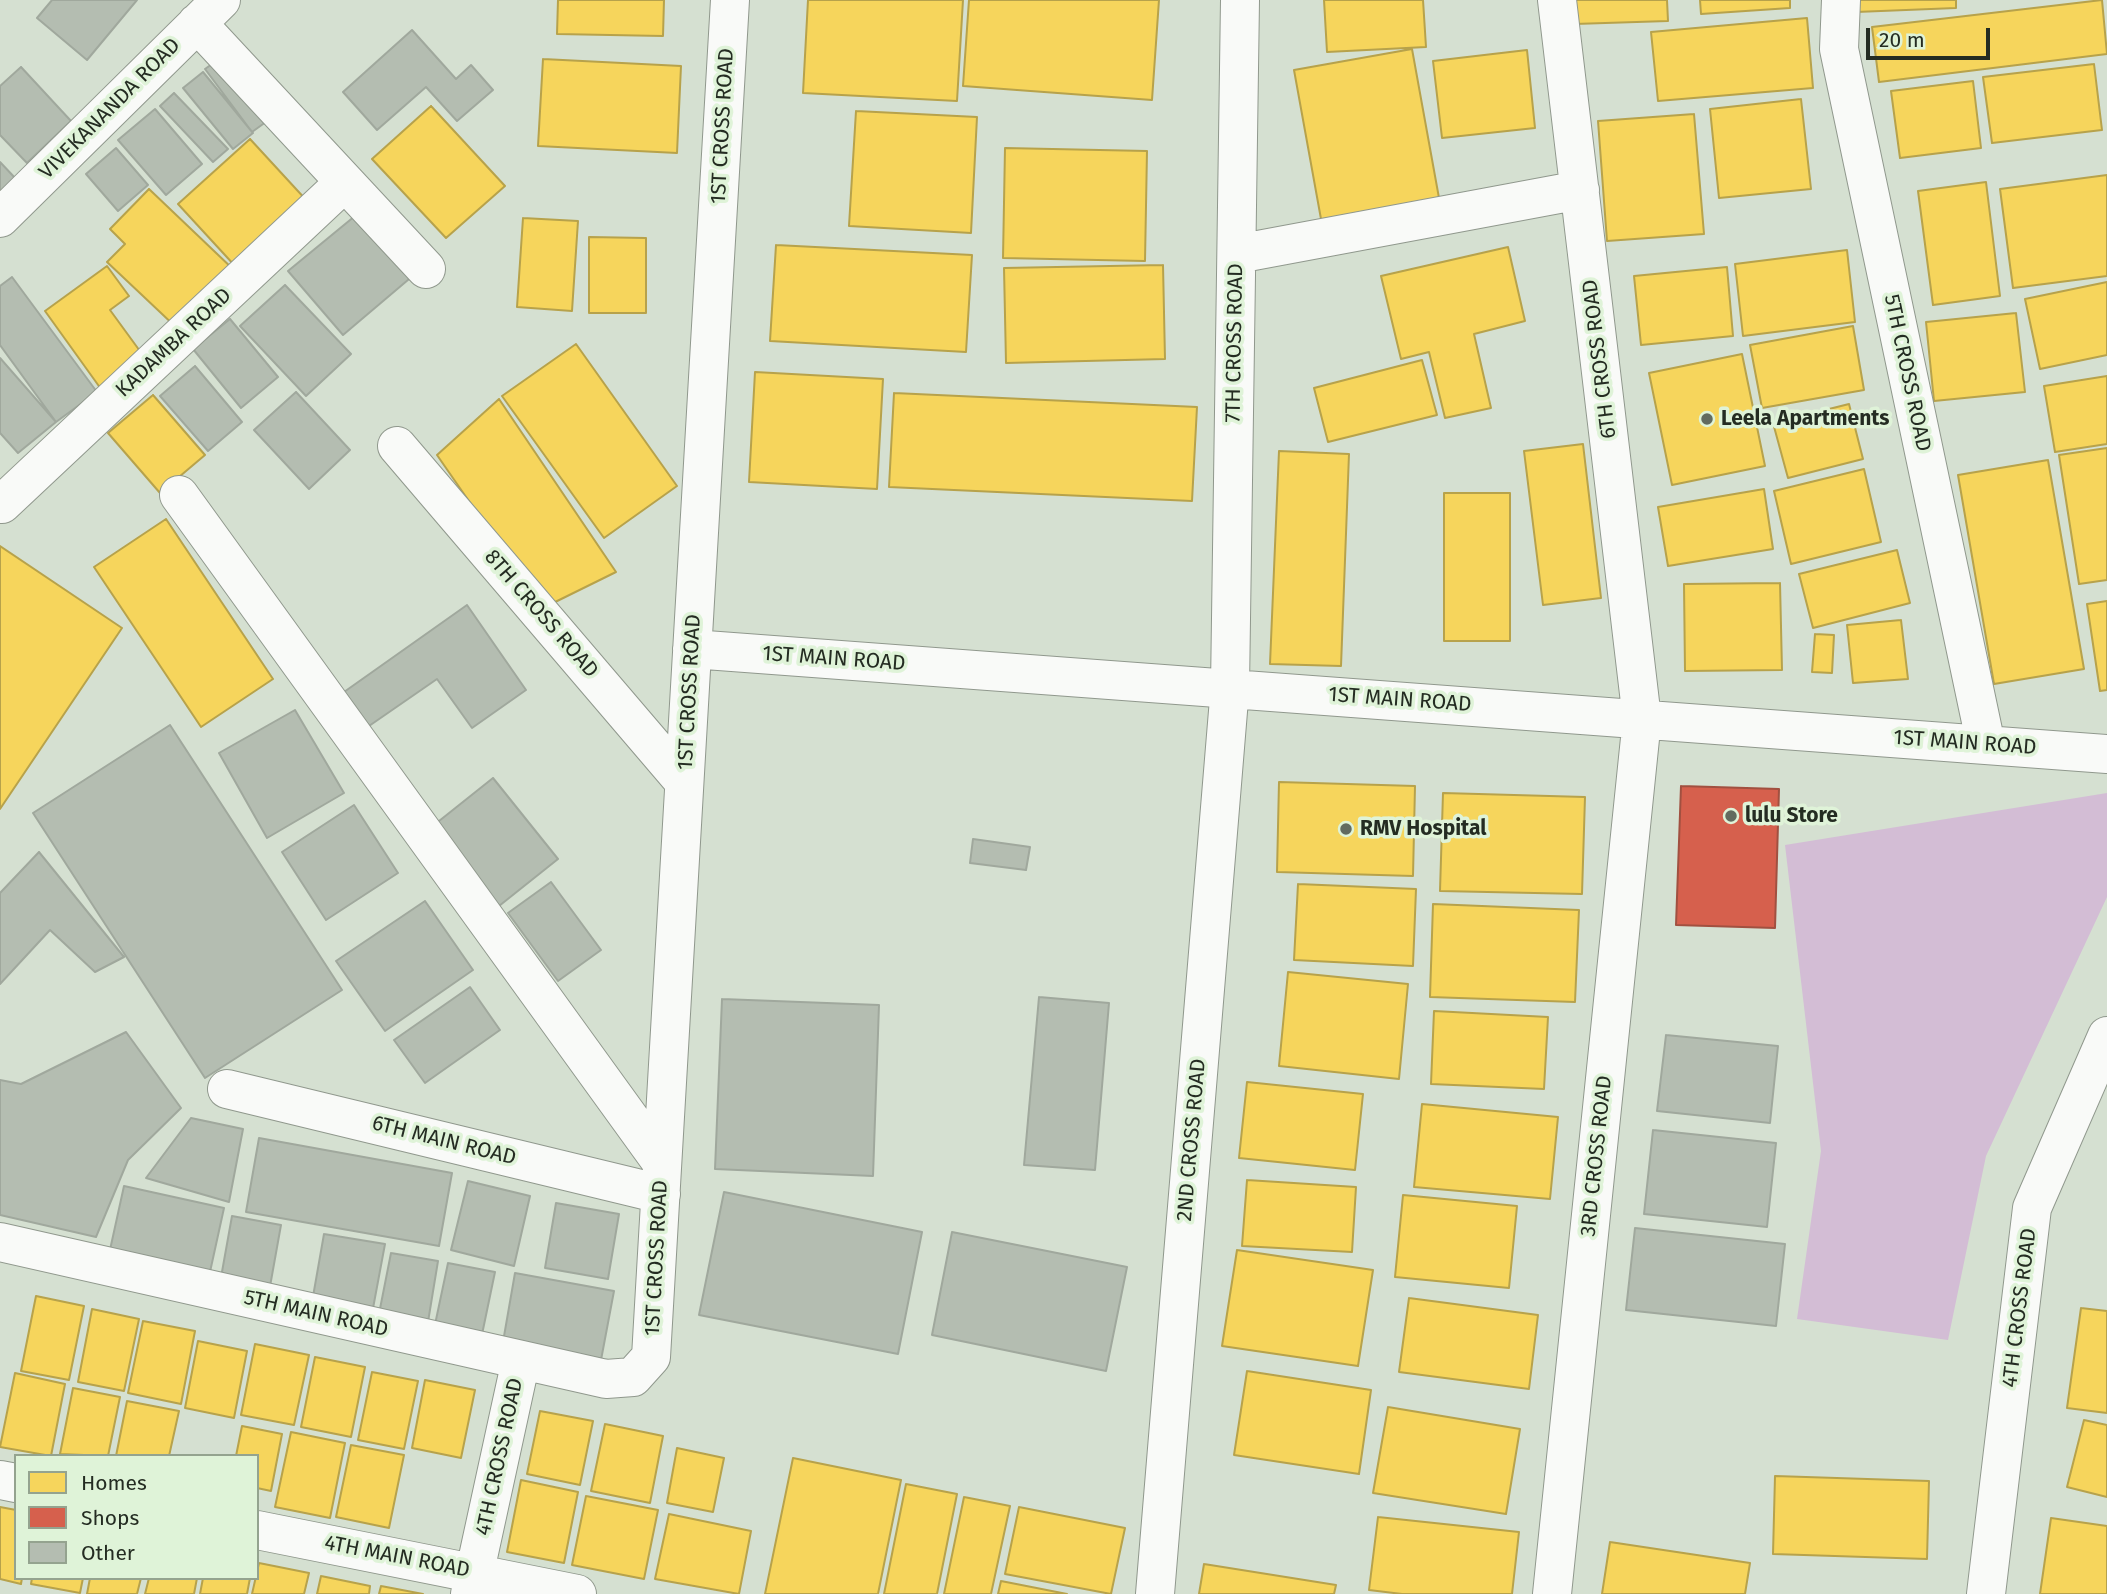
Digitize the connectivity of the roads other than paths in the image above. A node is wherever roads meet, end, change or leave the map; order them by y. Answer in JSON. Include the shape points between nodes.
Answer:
{"nodes":[{"id":1,"x":730,"y":0,"type":"edge"},
{"id":2,"x":1240,"y":0,"type":"edge"},
{"id":3,"x":1557,"y":0,"type":"edge"},
{"id":4,"x":1841,"y":0,"type":"edge"},
{"id":5,"x":209,"y":11,"type":"edge"},
{"id":6,"x":345,"y":182,"type":"junction"},
{"id":7,"x":1580,"y":190,"type":"junction"},
{"id":8,"x":0,"y":218,"type":"edge"},
{"id":9,"x":1237,"y":254,"type":"junction"},
{"id":10,"x":426,"y":269,"type":"dead end"},
{"id":11,"x":397,"y":446,"type":"dead end"},
{"id":12,"x":179,"y":495,"type":"dead end"},
{"id":13,"x":2,"y":504,"type":"dead end"},
{"id":14,"x":692,"y":649,"type":"junction"},
{"id":15,"x":1230,"y":687,"type":"junction"},
{"id":16,"x":1642,"y":719,"type":"junction"},
{"id":17,"x":1986,"y":745,"type":"junction"},
{"id":18,"x":2107,"y":754,"type":"edge"},
{"id":19,"x":684,"y":782,"type":"junction"},
{"id":20,"x":2107,"y":1036,"type":"edge"},
{"id":21,"x":227,"y":1088,"type":"dead end"},
{"id":22,"x":662,"y":1178,"type":"junction"},
{"id":23,"x":0,"y":1242,"type":"edge"},
{"id":24,"x":521,"y":1360,"type":"junction"},
{"id":25,"x":633,"y":1377,"type":"joint"},
{"id":26,"x":259,"y":1530,"type":"edge"},
{"id":27,"x":473,"y":1583,"type":"edge"},
{"id":28,"x":577,"y":1594,"type":"edge"},
{"id":29,"x":1155,"y":1594,"type":"edge"},
{"id":30,"x":1552,"y":1594,"type":"edge"},
{"id":31,"x":1986,"y":1594,"type":"edge"}],
"edges":[{"from":1,"to":14,"type":"street","name":"1ST CROSS ROAD"},
{"from":2,"to":9,"type":"street","name":"7TH CROSS ROAD"},
{"from":3,"to":7,"type":"street","name":"6TH CROSS ROAD"},
{"from":4,"to":17,"type":"street","name":"5TH CROSS ROAD","via":[[1839,49]]},
{"from":5,"to":6,"type":"street"},
{"from":5,"to":8,"type":"street","name":"VIVEKANANDA ROAD"},
{"from":6,"to":10,"type":"street"},
{"from":6,"to":13,"type":"street","name":"KADAMBA ROAD"},
{"from":7,"to":9,"type":"street"},
{"from":7,"to":16,"type":"street","name":"6TH CROSS ROAD"},
{"from":9,"to":15,"type":"street","name":"7TH CROSS ROAD"},
{"from":11,"to":19,"type":"street","name":"8TH CROSS ROAD"},
{"from":12,"to":22,"type":"street"},
{"from":14,"to":15,"type":"street","name":"1ST MAIN ROAD"},
{"from":14,"to":19,"type":"street","name":"1ST CROSS ROAD"},
{"from":15,"to":16,"type":"street","name":"1ST MAIN ROAD"},
{"from":15,"to":29,"type":"street","name":"2ND CROSS ROAD"},
{"from":16,"to":17,"type":"street","name":"1ST MAIN ROAD"},
{"from":16,"to":30,"type":"street","name":"3RD CROSS ROAD"},
{"from":17,"to":18,"type":"street","name":"1ST MAIN ROAD"},
{"from":19,"to":22,"type":"street","name":"1ST CROSS ROAD"},
{"from":20,"to":31,"type":"street","name":"4TH CROSS ROAD","via":[[2032,1208]]},
{"from":21,"to":22,"type":"street","name":"6TH MAIN ROAD"},
{"from":22,"to":25,"type":"street","name":"1ST CROSS ROAD","via":[[651,1357]]},
{"from":23,"to":24,"type":"street","name":"5TH MAIN ROAD"},
{"from":24,"to":25,"type":"street","name":"5TH MAIN ROAD","via":[[606,1379]]},
{"from":24,"to":27,"type":"street","name":"4TH CROSS ROAD"},
{"from":26,"to":27,"type":"street","name":"4TH MAIN ROAD"},
{"from":27,"to":28,"type":"street","name":"4TH MAIN ROAD"}]}
